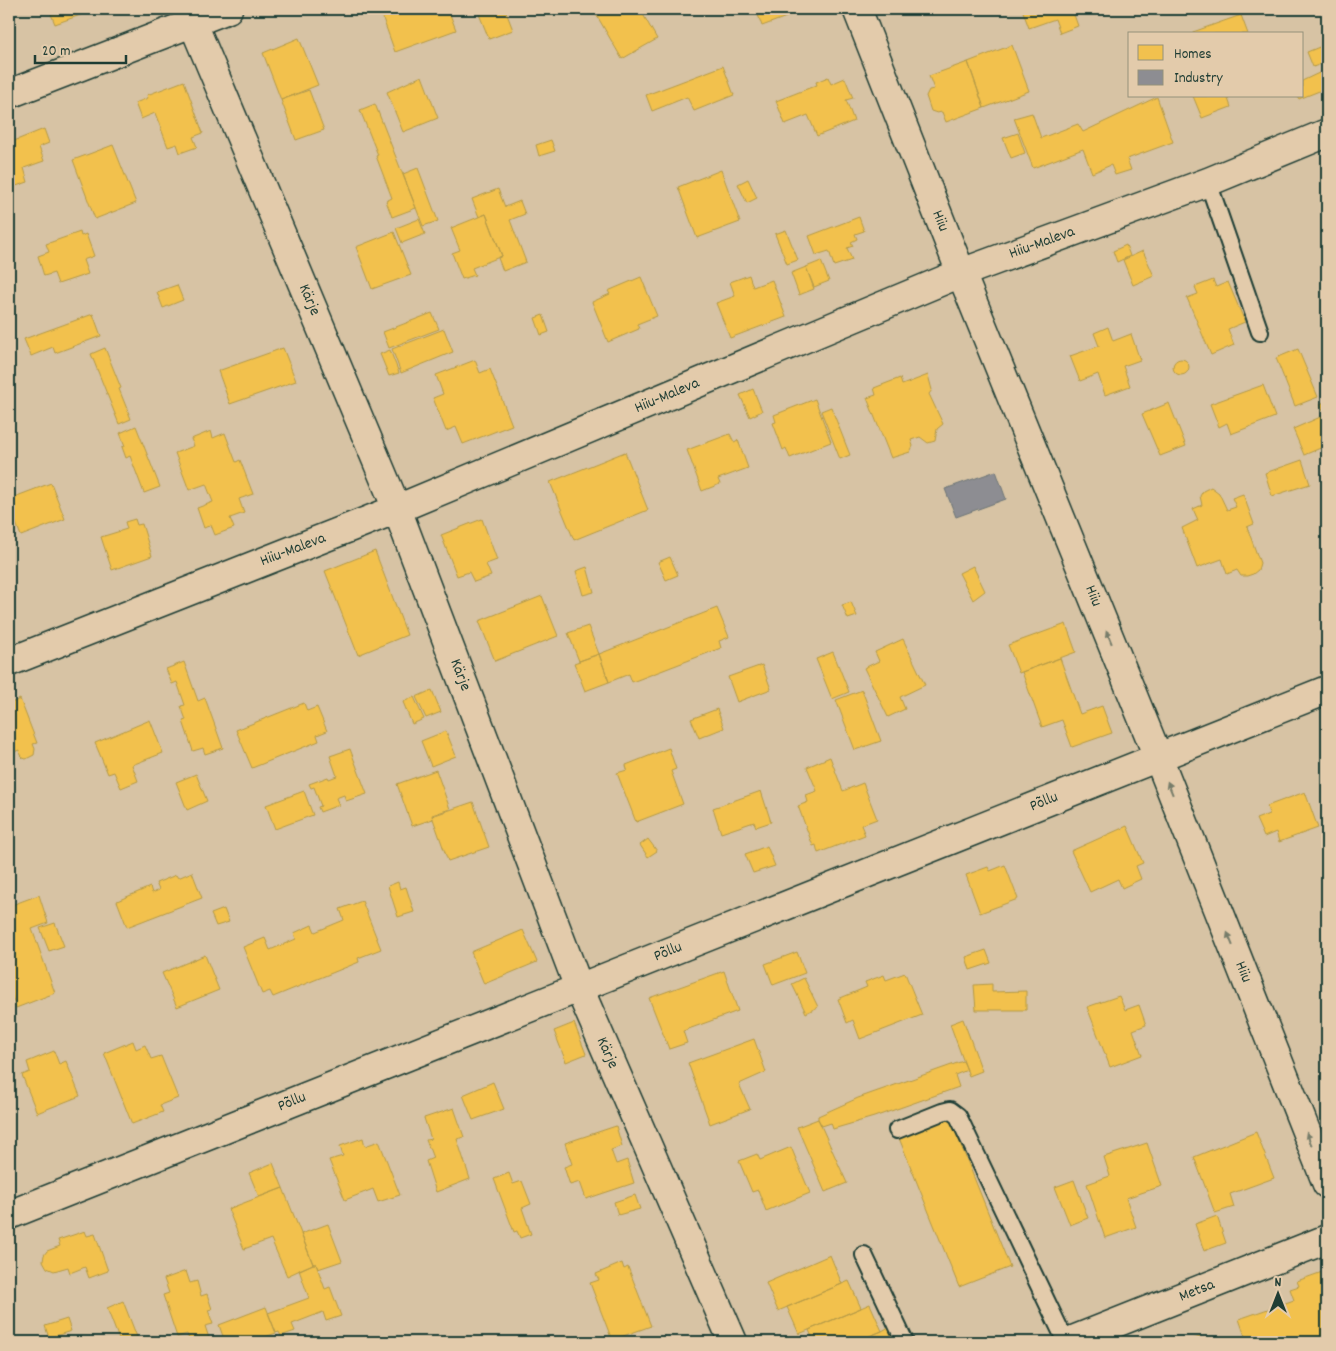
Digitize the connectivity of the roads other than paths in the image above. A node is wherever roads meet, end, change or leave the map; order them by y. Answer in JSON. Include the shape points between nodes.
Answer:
{"nodes":[{"id":1,"x":228,"y":9,"type":"edge"},
{"id":2,"x":857,"y":9,"type":"edge"},
{"id":3,"x":190,"y":16,"type":"edge"},
{"id":4,"x":9,"y":94,"type":"edge"},
{"id":5,"x":1327,"y":133,"type":"edge"},
{"id":6,"x":1208,"y":182,"type":"junction"},
{"id":7,"x":961,"y":273,"type":"junction"},
{"id":8,"x":1260,"y":332,"type":"dead end"},
{"id":9,"x":397,"y":509,"type":"junction"},
{"id":10,"x":9,"y":662,"type":"edge"},
{"id":11,"x":1327,"y":690,"type":"edge"},
{"id":12,"x":1158,"y":757,"type":"junction"},
{"id":13,"x":579,"y":988,"type":"junction"},
{"id":14,"x":898,"y":1130,"type":"dead end"},
{"id":15,"x":1327,"y":1184,"type":"edge"},
{"id":16,"x":9,"y":1214,"type":"edge"},
{"id":17,"x":1327,"y":1239,"type":"edge"},
{"id":18,"x":864,"y":1255,"type":"dead end"},
{"id":19,"x":733,"y":1342,"type":"edge"},
{"id":20,"x":905,"y":1342,"type":"edge"},
{"id":21,"x":1067,"y":1342,"type":"edge"}],
"edges":[{"from":1,"to":3,"type":"street"},
{"from":2,"to":7,"type":"street","name":"Hiiu"},
{"from":3,"to":4,"type":"street"},
{"from":3,"to":9,"type":"street","name":"Kärje"},
{"from":5,"to":6,"type":"street","name":"Hiiu-Maleva"},
{"from":6,"to":7,"type":"street","name":"Hiiu-Maleva"},
{"from":6,"to":8,"type":"lane"},
{"from":7,"to":9,"type":"street","name":"Hiiu-Maleva"},
{"from":12,"to":7,"type":"street","name":"Hiiu","one_way":true},
{"from":9,"to":10,"type":"street","name":"Hiiu-Maleva"},
{"from":9,"to":13,"type":"street","name":"Kärje"},
{"from":11,"to":12,"type":"street","name":"Põllu"},
{"from":12,"to":13,"type":"street","name":"Põllu"},
{"from":15,"to":12,"type":"street","name":"Hiiu","one_way":true},
{"from":13,"to":16,"type":"street","name":"Põllu"},
{"from":13,"to":19,"type":"street","name":"Kärje"},
{"from":14,"to":21,"type":"lane","via":[[950,1110],[958,1116]]},
{"from":17,"to":21,"type":"street","name":"Metsa"},
{"from":18,"to":20,"type":"lane"}]}
